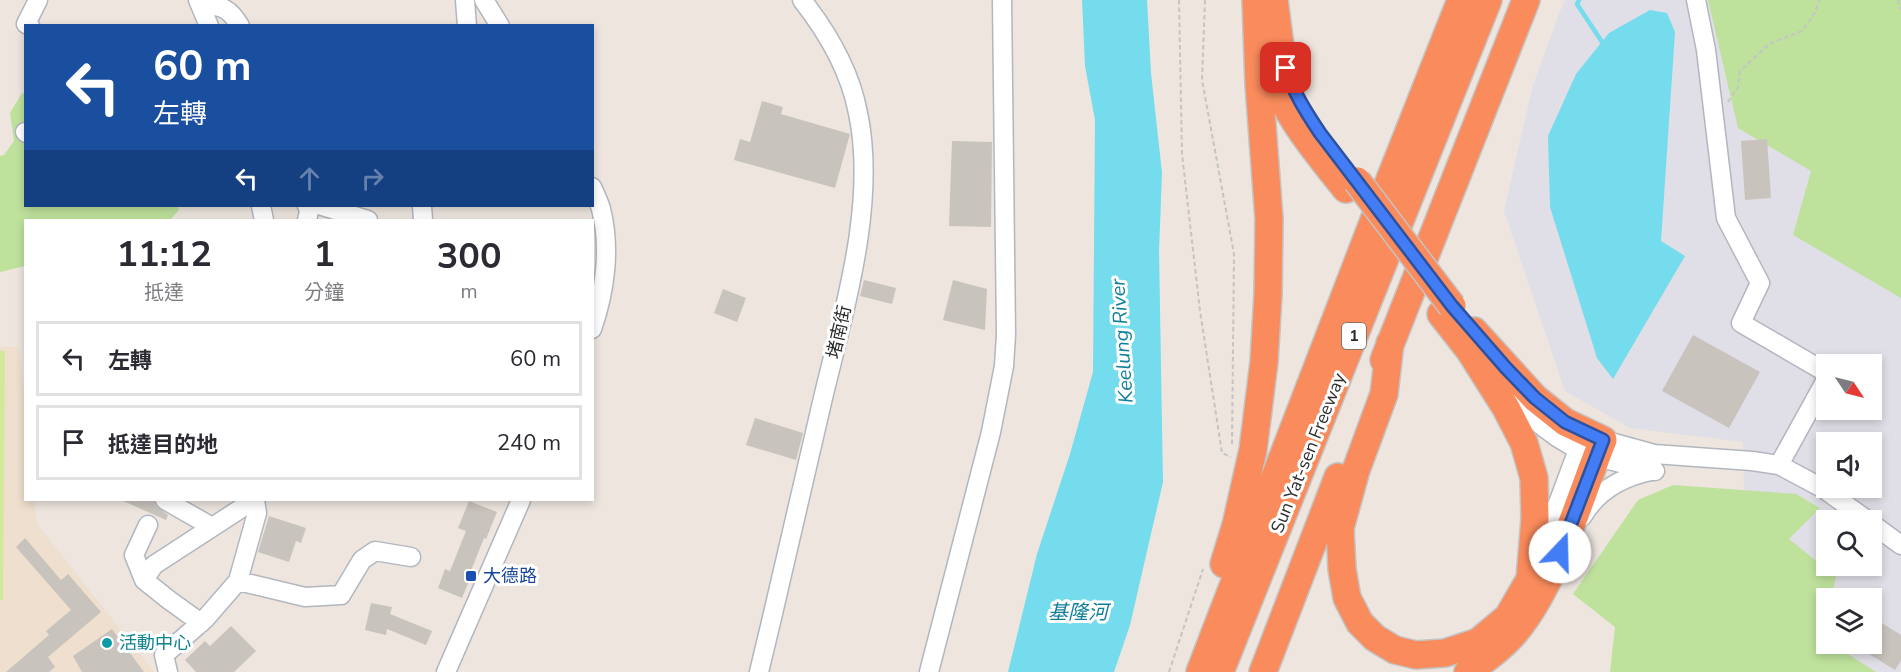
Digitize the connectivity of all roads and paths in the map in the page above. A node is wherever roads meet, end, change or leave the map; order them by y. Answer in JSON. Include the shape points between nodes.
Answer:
{"nodes":[{"id":1,"x":38,"y":0,"type":"edge"},
{"id":2,"x":465,"y":0,"type":"edge"},
{"id":3,"x":484,"y":0,"type":"edge"},
{"id":4,"x":802,"y":0,"type":"edge"},
{"id":5,"x":1002,"y":0,"type":"edge"},
{"id":6,"x":1179,"y":0,"type":"edge"},
{"id":7,"x":1205,"y":0,"type":"edge"},
{"id":8,"x":1257,"y":0,"type":"edge"},
{"id":9,"x":1274,"y":0,"type":"edge"},
{"id":10,"x":1461,"y":0,"type":"edge"},
{"id":11,"x":1488,"y":0,"type":"edge"},
{"id":12,"x":1526,"y":0,"type":"edge"},
{"id":13,"x":1696,"y":0,"type":"edge"},
{"id":14,"x":1819,"y":0,"type":"edge"},
{"id":15,"x":1898,"y":0,"type":"edge"},
{"id":16,"x":199,"y":2,"type":"edge"},
{"id":17,"x":1901,"y":10,"type":"edge"},
{"id":18,"x":26,"y":24,"type":"edge"},
{"id":19,"x":208,"y":24,"type":"edge"},
{"id":20,"x":239,"y":24,"type":"edge"},
{"id":21,"x":467,"y":24,"type":"edge"},
{"id":22,"x":499,"y":24,"type":"edge"},
{"id":23,"x":1714,"y":122,"type":"junction"},
{"id":24,"x":1351,"y":185,"type":"junction"},
{"id":25,"x":594,"y":192,"type":"edge"},
{"id":26,"x":325,"y":207,"type":"edge"},
{"id":27,"x":365,"y":219,"type":"edge"},
{"id":28,"x":1447,"y":310,"type":"junction"},
{"id":29,"x":594,"y":323,"type":"edge"},
{"id":30,"x":1390,"y":343,"type":"junction"},
{"id":31,"x":1470,"y":351,"type":"junction"},
{"id":32,"x":1816,"y":369,"type":"edge"},
{"id":33,"x":1816,"y":396,"type":"edge"},
{"id":34,"x":1590,"y":444,"type":"junction"},
{"id":35,"x":1232,"y":445,"type":"dead end"},
{"id":36,"x":1693,"y":458,"type":"junction"},
{"id":37,"x":1779,"y":465,"type":"junction"},
{"id":38,"x":1231,"y":466,"type":"dead end"},
{"id":39,"x":1655,"y":471,"type":"junction"},
{"id":40,"x":167,"y":501,"type":"edge"},
{"id":41,"x":253,"y":501,"type":"edge"},
{"id":42,"x":255,"y":501,"type":"edge"},
{"id":43,"x":521,"y":501,"type":"edge"},
{"id":44,"x":1853,"y":510,"type":"edge"},
{"id":45,"x":148,"y":525,"type":"dead end"},
{"id":46,"x":212,"y":527,"type":"junction"},
{"id":47,"x":1882,"y":531,"type":"edge"},
{"id":48,"x":1901,"y":545,"type":"edge"},
{"id":49,"x":411,"y":557,"type":"dead end"},
{"id":50,"x":1204,"y":568,"type":"dead end"},
{"id":51,"x":1541,"y":575,"type":"junction"},
{"id":52,"x":144,"y":580,"type":"junction"},
{"id":53,"x":238,"y":581,"type":"junction"},
{"id":54,"x":201,"y":623,"type":"junction"},
{"id":55,"x":168,"y":672,"type":"edge"},
{"id":56,"x":446,"y":672,"type":"edge"},
{"id":57,"x":759,"y":672,"type":"edge"},
{"id":58,"x":929,"y":672,"type":"edge"},
{"id":59,"x":1169,"y":672,"type":"edge"},
{"id":60,"x":1187,"y":672,"type":"edge"},
{"id":61,"x":1200,"y":672,"type":"edge"},
{"id":62,"x":1220,"y":672,"type":"edge"},
{"id":63,"x":1263,"y":672,"type":"edge"},
{"id":64,"x":1468,"y":672,"type":"edge"}],
"edges":[{"from":1,"to":18,"type":"street"},
{"from":2,"to":21,"type":"street"},
{"from":3,"to":22,"type":"street"},
{"from":4,"to":57,"type":"street","name":"堵南街","via":[[828,34],[858,112],[864,162],[861,218],[846,301]]},
{"from":5,"to":58,"type":"street","via":[[1004,366],[991,432]]},
{"from":6,"to":38,"type":"path","via":[[1182,154],[1222,453],[1232,457]]},
{"from":7,"to":35,"type":"path","via":[[1202,80],[1234,254]]},
{"from":8,"to":24,"type":"highway","via":[[1277,88],[1305,138]]},
{"from":8,"to":60,"type":"highway","via":[[1269,219],[1264,362],[1252,450],[1236,525],[1209,619]]},
{"from":9,"to":24,"type":"highway","via":[[1281,53],[1290,83]]},
{"from":10,"to":61,"type":"highway"},
{"from":11,"to":62,"type":"highway","name":"Sun Yat-sen Freeway","number":"1"},
{"from":12,"to":30,"type":"highway","name":"Sun Yat-sen Freeway","number":"1"},
{"from":13,"to":23,"type":"street"},
{"from":14,"to":23,"type":"path","via":[[1802,30],[1769,44],[1740,71],[1738,87]]},
{"from":15,"to":17,"type":"path"},
{"from":16,"to":19,"type":"street"},
{"from":16,"to":20,"type":"street","via":[[221,5]]},
{"from":23,"to":32,"type":"street","via":[[1726,218],[1760,283],[1741,323]]},
{"from":24,"to":28,"type":"highway"},
{"from":25,"to":29,"type":"street","via":[[606,242],[605,272]]},
{"from":26,"to":27,"type":"street"},
{"from":28,"to":31,"type":"highway"},
{"from":28,"to":34,"type":"highway","via":[[1535,398]]},
{"from":30,"to":51,"type":"highway","via":[[1384,394],[1340,528],[1347,598],[1360,623],[1395,650],[1416,655],[1445,653],[1478,642],[1508,617]]},
{"from":30,"to":63,"type":"highway","name":"Sun Yat-sen Freeway","number":"1"},
{"from":31,"to":34,"type":"street","via":[[1514,400],[1555,436]]},
{"from":31,"to":51,"type":"highway","via":[[1524,443],[1534,478]]},
{"from":33,"to":37,"type":"street"},
{"from":34,"to":36,"type":"street"},
{"from":34,"to":39,"type":"street"},
{"from":34,"to":51,"type":"highway"},
{"from":36,"to":37,"type":"street"},
{"from":36,"to":39,"type":"street"},
{"from":37,"to":44,"type":"street"},
{"from":39,"to":51,"type":"street","via":[[1634,475],[1590,504]]},
{"from":40,"to":46,"type":"street"},
{"from":41,"to":46,"type":"street"},
{"from":42,"to":53,"type":"street","via":[[257,513]]},
{"from":43,"to":56,"type":"street"},
{"from":45,"to":52,"type":"street","via":[[134,555]]},
{"from":46,"to":52,"type":"street","via":[[154,565]]},
{"from":47,"to":48,"type":"street"},
{"from":49,"to":53,"type":"street","via":[[375,551],[362,560],[341,595],[305,597]]},
{"from":50,"to":59,"type":"path"},
{"from":51,"to":64,"type":"highway","via":[[1535,602],[1516,631]]},
{"from":52,"to":54,"type":"street"},
{"from":53,"to":54,"type":"street"},
{"from":54,"to":55,"type":"street","via":[[164,655]]}]}
